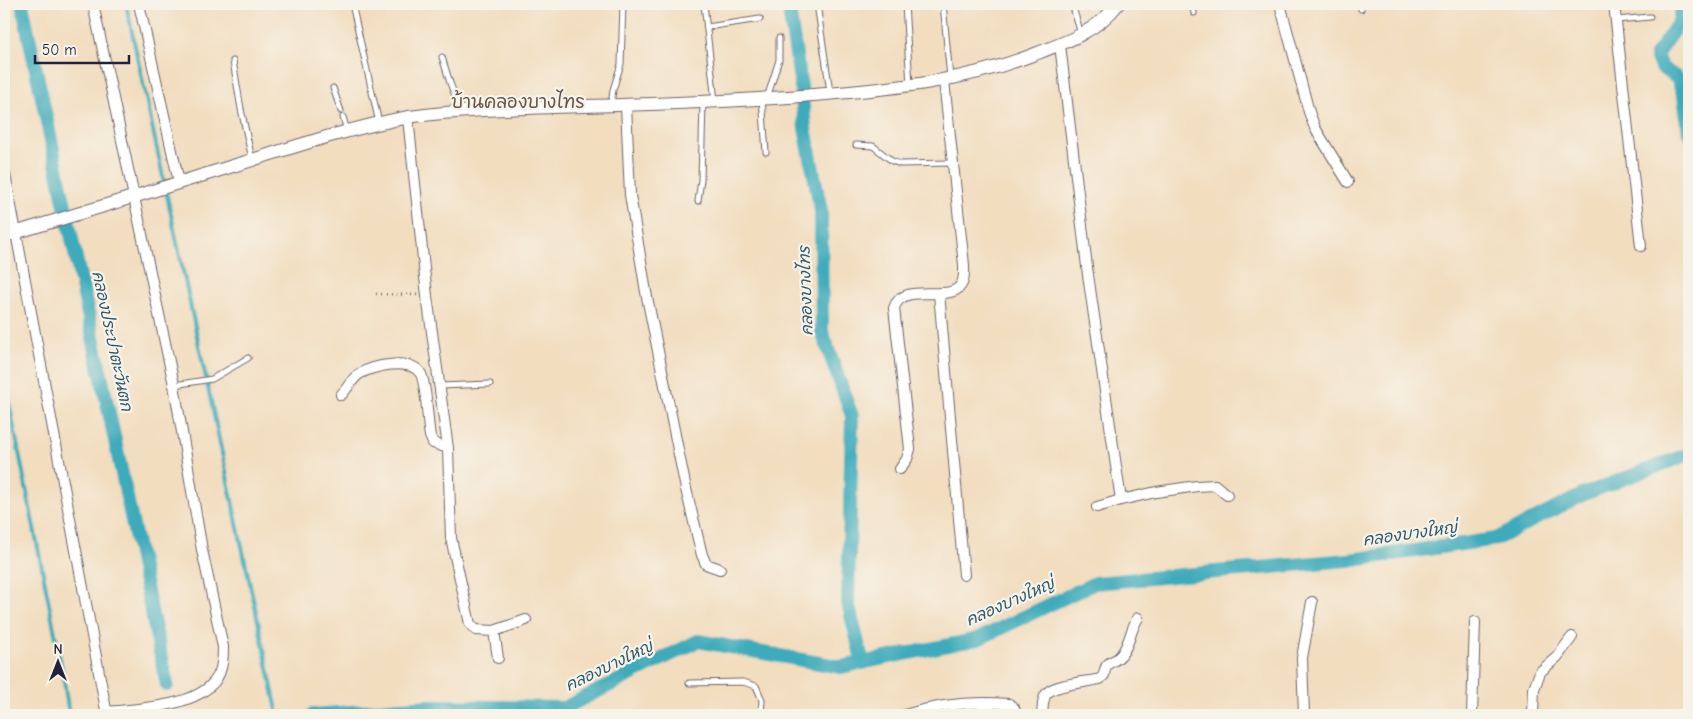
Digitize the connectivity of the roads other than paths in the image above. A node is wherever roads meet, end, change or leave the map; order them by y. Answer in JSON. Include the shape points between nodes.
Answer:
{"nodes":[{"id":1,"x":93,"y":4,"type":"edge"},
{"id":2,"x":139,"y":4,"type":"edge"},
{"id":3,"x":352,"y":4,"type":"edge"},
{"id":4,"x":623,"y":4,"type":"edge"},
{"id":5,"x":704,"y":4,"type":"edge"},
{"id":6,"x":817,"y":4,"type":"edge"},
{"id":7,"x":905,"y":4,"type":"edge"},
{"id":8,"x":943,"y":4,"type":"edge"},
{"id":9,"x":1072,"y":4,"type":"edge"},
{"id":10,"x":1118,"y":4,"type":"edge"},
{"id":11,"x":1192,"y":4,"type":"edge"},
{"id":12,"x":1280,"y":4,"type":"edge"},
{"id":13,"x":1614,"y":4,"type":"edge"},
{"id":14,"x":1194,"y":13,"type":"dead end"},
{"id":15,"x":1650,"y":17,"type":"dead end"},
{"id":16,"x":760,"y":19,"type":"dead end"},
{"id":17,"x":1616,"y":20,"type":"junction"},
{"id":18,"x":707,"y":27,"type":"junction"},
{"id":19,"x":1081,"y":35,"type":"junction"},
{"id":20,"x":779,"y":38,"type":"dead end"},
{"id":21,"x":1060,"y":45,"type":"junction"},
{"id":22,"x":442,"y":57,"type":"dead end"},
{"id":23,"x":233,"y":61,"type":"dead end"},
{"id":24,"x":947,"y":80,"type":"junction"},
{"id":25,"x":910,"y":86,"type":"junction"},
{"id":26,"x":333,"y":88,"type":"dead end"},
{"id":27,"x":824,"y":94,"type":"junction"},
{"id":28,"x":764,"y":99,"type":"junction"},
{"id":29,"x":709,"y":102,"type":"junction"},
{"id":30,"x":611,"y":105,"type":"junction"},
{"id":31,"x":626,"y":105,"type":"junction"},
{"id":32,"x":461,"y":112,"type":"junction"},
{"id":33,"x":408,"y":118,"type":"junction"},
{"id":34,"x":379,"y":123,"type":"junction"},
{"id":35,"x":347,"y":131,"type":"junction"},
{"id":36,"x":856,"y":145,"type":"dead end"},
{"id":37,"x":766,"y":152,"type":"dead end"},
{"id":38,"x":252,"y":160,"type":"junction"},
{"id":39,"x":953,"y":163,"type":"junction"},
{"id":40,"x":4,"y":169,"type":"edge"},
{"id":41,"x":1348,"y":182,"type":"dead end"},
{"id":42,"x":170,"y":186,"type":"junction"},
{"id":43,"x":135,"y":197,"type":"junction"},
{"id":44,"x":698,"y":201,"type":"dead end"},
{"id":45,"x":10,"y":234,"type":"edge"},
{"id":46,"x":1641,"y":246,"type":"dead end"},
{"id":47,"x":940,"y":293,"type":"junction"},
{"id":48,"x":248,"y":358,"type":"dead end"},
{"id":49,"x":490,"y":384,"type":"dead end"},
{"id":50,"x":174,"y":385,"type":"junction"},
{"id":51,"x":440,"y":386,"type":"junction"},
{"id":52,"x":341,"y":395,"type":"dead end"},
{"id":53,"x":448,"y":448,"type":"junction"},
{"id":54,"x":900,"y":469,"type":"dead end"},
{"id":55,"x":1227,"y":495,"type":"dead end"},
{"id":56,"x":1121,"y":500,"type":"junction"},
{"id":57,"x":1097,"y":507,"type":"dead end"},
{"id":58,"x":720,"y":569,"type":"dead end"},
{"id":59,"x":964,"y":575,"type":"dead end"},
{"id":60,"x":1312,"y":602,"type":"dead end"},
{"id":61,"x":1138,"y":618,"type":"dead end"},
{"id":62,"x":526,"y":620,"type":"dead end"},
{"id":63,"x":1474,"y":622,"type":"dead end"},
{"id":64,"x":494,"y":631,"type":"junction"},
{"id":65,"x":1572,"y":637,"type":"dead end"},
{"id":66,"x":498,"y":658,"type":"dead end"},
{"id":67,"x":689,"y":683,"type":"dead end"},
{"id":68,"x":107,"y":714,"type":"edge"},
{"id":69,"x":761,"y":715,"type":"edge"},
{"id":70,"x":905,"y":715,"type":"edge"},
{"id":71,"x":1016,"y":715,"type":"edge"},
{"id":72,"x":1042,"y":715,"type":"edge"},
{"id":73,"x":1304,"y":715,"type":"edge"},
{"id":74,"x":1472,"y":715,"type":"edge"},
{"id":75,"x":1533,"y":715,"type":"edge"}],
"edges":[{"from":1,"to":43,"type":"street"},
{"from":2,"to":42,"type":"street"},
{"from":3,"to":34,"type":"lane"},
{"from":4,"to":30,"type":"lane","via":[[620,64]]},
{"from":5,"to":18,"type":"lane"},
{"from":6,"to":27,"type":"lane"},
{"from":7,"to":25,"type":"lane"},
{"from":8,"to":24,"type":"lane"},
{"from":9,"to":19,"type":"lane"},
{"from":10,"to":19,"type":"street","via":[[1100,23]]},
{"from":11,"to":14,"type":"lane"},
{"from":12,"to":41,"type":"street","via":[[1309,112]]},
{"from":13,"to":17,"type":"street"},
{"from":15,"to":17,"type":"lane"},
{"from":16,"to":18,"type":"lane"},
{"from":17,"to":46,"type":"street"},
{"from":18,"to":29,"type":"lane"},
{"from":19,"to":21,"type":"street"},
{"from":20,"to":28,"type":"lane","via":[[779,60]]},
{"from":21,"to":24,"type":"street","via":[[1018,61]]},
{"from":21,"to":56,"type":"street","via":[[1088,275]]},
{"from":22,"to":32,"type":"lane"},
{"from":23,"to":38,"type":"lane"},
{"from":24,"to":25,"type":"street"},
{"from":24,"to":39,"type":"street"},
{"from":25,"to":27,"type":"street"},
{"from":26,"to":35,"type":"lane"},
{"from":27,"to":28,"type":"street"},
{"from":28,"to":29,"type":"street"},
{"from":28,"to":37,"type":"lane"},
{"from":29,"to":31,"type":"street"},
{"from":29,"to":44,"type":"lane"},
{"from":30,"to":31,"type":"street"},
{"from":30,"to":32,"type":"street"},
{"from":31,"to":58,"type":"street","via":[[630,195],[657,350],[702,555],[706,564]]},
{"from":32,"to":33,"type":"street"},
{"from":33,"to":34,"type":"street"},
{"from":33,"to":51,"type":"street"},
{"from":34,"to":35,"type":"street"},
{"from":35,"to":38,"type":"street"},
{"from":36,"to":39,"type":"lane","via":[[873,146],[900,164]]},
{"from":38,"to":42,"type":"street"},
{"from":39,"to":47,"type":"street","via":[[964,279],[956,290]]},
{"from":40,"to":45,"type":"street"},
{"from":42,"to":43,"type":"street"},
{"from":43,"to":45,"type":"street"},
{"from":43,"to":50,"type":"street"},
{"from":45,"to":68,"type":"street"},
{"from":47,"to":54,"type":"street","via":[[902,296],[894,308],[910,449]]},
{"from":47,"to":59,"type":"street"},
{"from":48,"to":50,"type":"lane","via":[[212,378]]},
{"from":49,"to":51,"type":"lane"},
{"from":50,"to":68,"type":"street","via":[[202,550],[223,647],[223,663],[210,686],[189,699]]},
{"from":51,"to":53,"type":"street"},
{"from":52,"to":53,"type":"street","via":[[357,375],[373,368],[405,365],[416,369],[423,383],[430,436],[433,443]]},
{"from":53,"to":64,"type":"street","via":[[451,538],[470,624],[476,630]]},
{"from":55,"to":56,"type":"street","via":[[1215,485]]},
{"from":56,"to":57,"type":"street"},
{"from":60,"to":73,"type":"street","via":[[1302,658]]},
{"from":61,"to":72,"type":"street","via":[[1122,654],[1106,666],[1104,675],[1100,679],[1057,687],[1048,692]]},
{"from":62,"to":64,"type":"street"},
{"from":63,"to":74,"type":"street"},
{"from":64,"to":66,"type":"street"},
{"from":65,"to":75,"type":"street","via":[[1540,672],[1534,689]]},
{"from":67,"to":69,"type":"lane","via":[[743,682],[756,686],[762,700]]},
{"from":70,"to":71,"type":"street","via":[[972,702],[1009,704]]}]}
